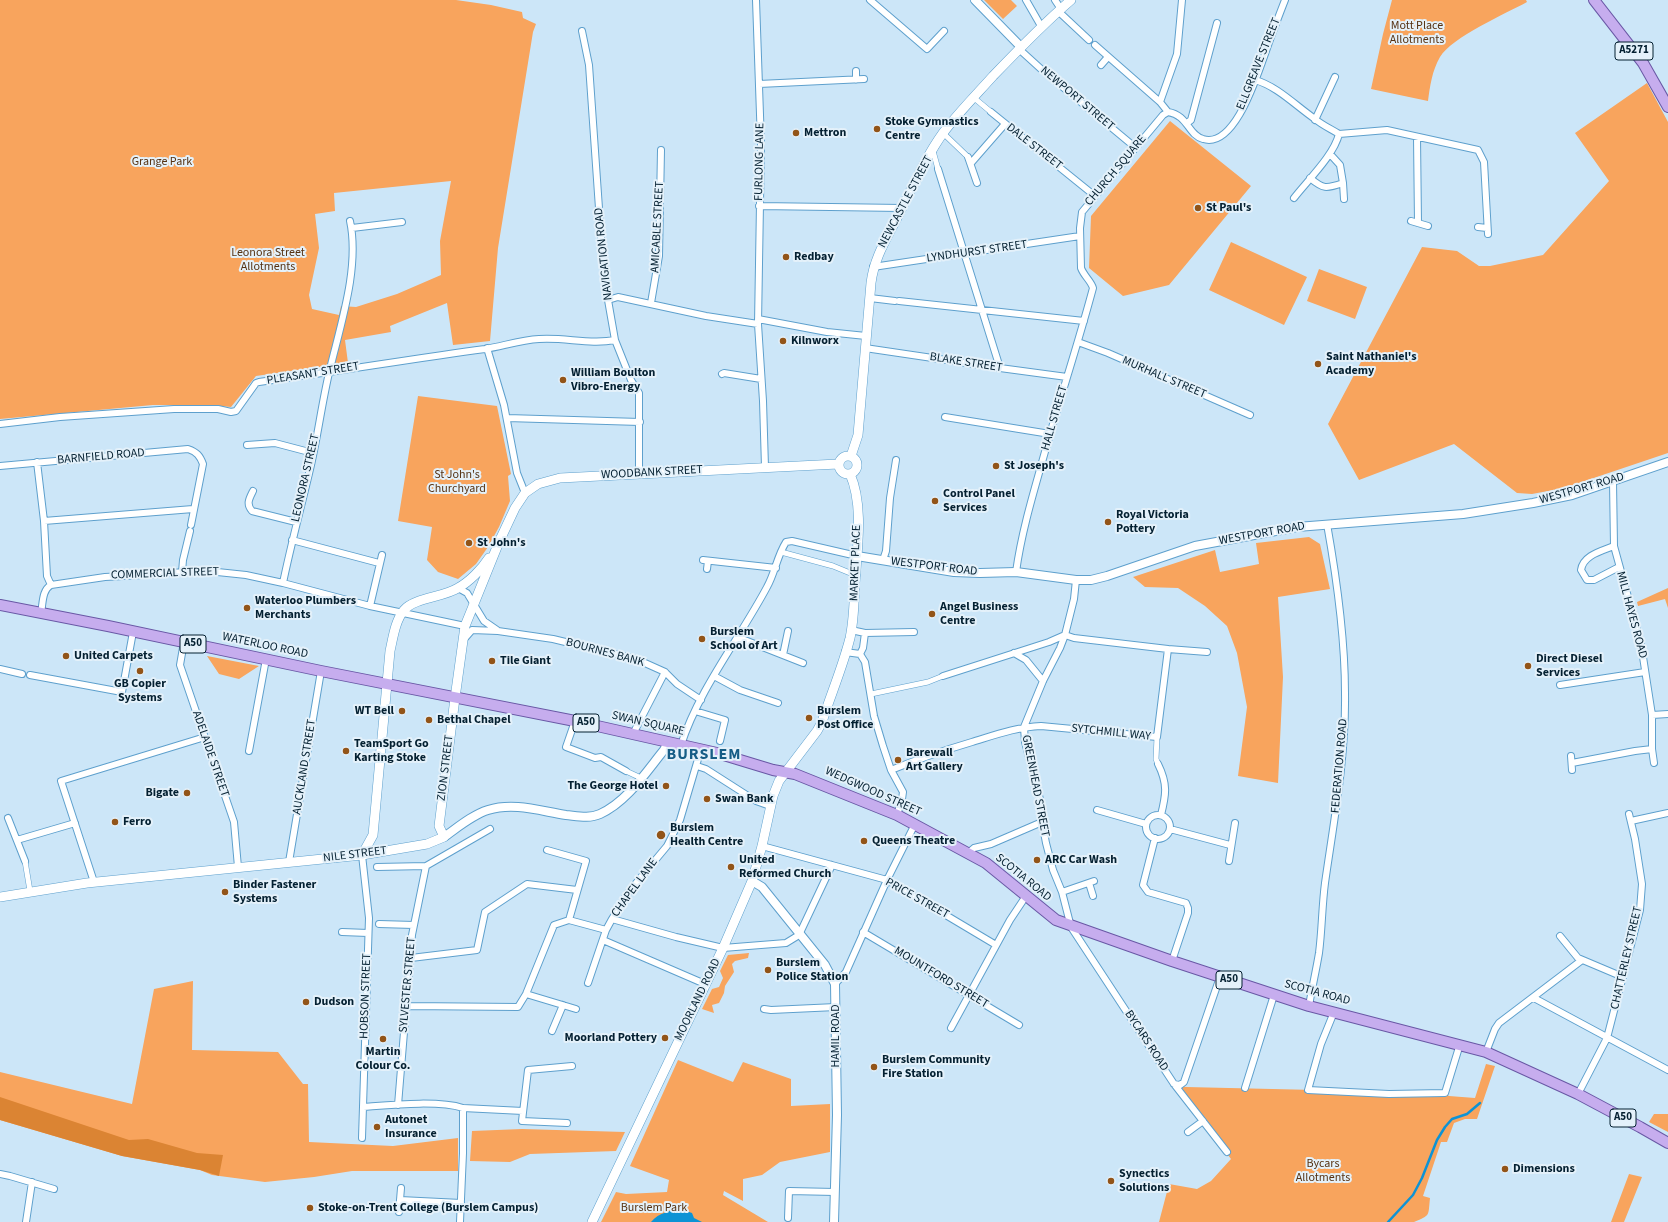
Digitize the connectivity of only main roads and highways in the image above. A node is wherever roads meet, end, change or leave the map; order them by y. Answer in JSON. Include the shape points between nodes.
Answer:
{"nodes":[{"id":1,"x":1071,"y":0,"type":"edge"},
{"id":2,"x":1594,"y":0,"type":"edge"},
{"id":3,"x":1668,"y":107,"type":"edge"},
{"id":4,"x":851,"y":456,"type":"junction"},
{"id":5,"x":838,"y":464,"type":"junction"},
{"id":6,"x":850,"y":474,"type":"junction"},
{"id":7,"x":499,"y":542,"type":"junction"},
{"id":8,"x":0,"y":605,"type":"edge"},
{"id":9,"x":386,"y":683,"type":"junction"},
{"id":10,"x":454,"y":698,"type":"junction"},
{"id":11,"x":786,"y":771,"type":"junction"},
{"id":12,"x":373,"y":835,"type":"junction"},
{"id":13,"x":444,"y":837,"type":"joint"},
{"id":14,"x":382,"y":851,"type":"junction"},
{"id":15,"x":968,"y":853,"type":"joint"},
{"id":16,"x":362,"y":855,"type":"junction"},
{"id":17,"x":0,"y":897,"type":"edge"},
{"id":18,"x":1668,"y":1144,"type":"edge"},
{"id":19,"x":592,"y":1222,"type":"edge"}],
"edges":[{"from":1,"to":4,"type":"main road","name":"NEWCASTLE STREET","via":[[1041,26],[973,97],[943,133],[873,267],[858,435]]},
{"from":2,"to":3,"type":"main road","number":"A5271","via":[[1643,63]]},
{"from":4,"to":5,"type":"main road","via":[[842,457]]},
{"from":4,"to":6,"type":"main road","via":[[857,465]]},
{"from":5,"to":6,"type":"main road","via":[[841,472]]},
{"from":5,"to":7,"type":"main road","name":"WOODBANK STREET","via":[[560,478],[538,484],[525,493]]},
{"from":6,"to":11,"type":"main road","name":"MARKET PLACE","via":[[857,502],[853,621],[820,727]]},
{"from":7,"to":9,"type":"main road","via":[[484,566],[458,588],[410,606],[402,612],[390,651]]},
{"from":7,"to":10,"type":"main road","name":"ZION STREET","via":[[465,626]]},
{"from":8,"to":9,"type":"main road","name":"WATERLOO ROAD","number":"A50"},
{"from":9,"to":10,"type":"main road","name":"WATERLOO ROAD","number":"A50"},
{"from":9,"to":12,"type":"main road"},
{"from":10,"to":11,"type":"main road","name":"SWAN SQUARE","number":"A50","via":[[574,721],[701,749],[773,770]]},
{"from":10,"to":13,"type":"main road","name":"ZION STREET","via":[[439,826]]},
{"from":11,"to":15,"type":"main road","name":"WEDGWOOD STREET","number":"A50","via":[[897,815]]},
{"from":11,"to":19,"type":"main road","name":"MOORLAND ROAD","via":[[779,781],[770,806],[752,881],[723,948]]},
{"from":12,"to":14,"type":"main road","via":[[375,843]]},
{"from":12,"to":16,"type":"main road"},
{"from":13,"to":14,"type":"main road","name":"NILE STREET","via":[[427,844]]},
{"from":14,"to":16,"type":"main road","name":"NILE STREET"},
{"from":15,"to":18,"type":"main road","name":"SCOTIA ROAD","number":"A50","via":[[986,863],[1056,920],[1309,1006],[1486,1052],[1578,1094]]},
{"from":16,"to":17,"type":"main road","name":"NILE STREET","via":[[94,882]]}]}
